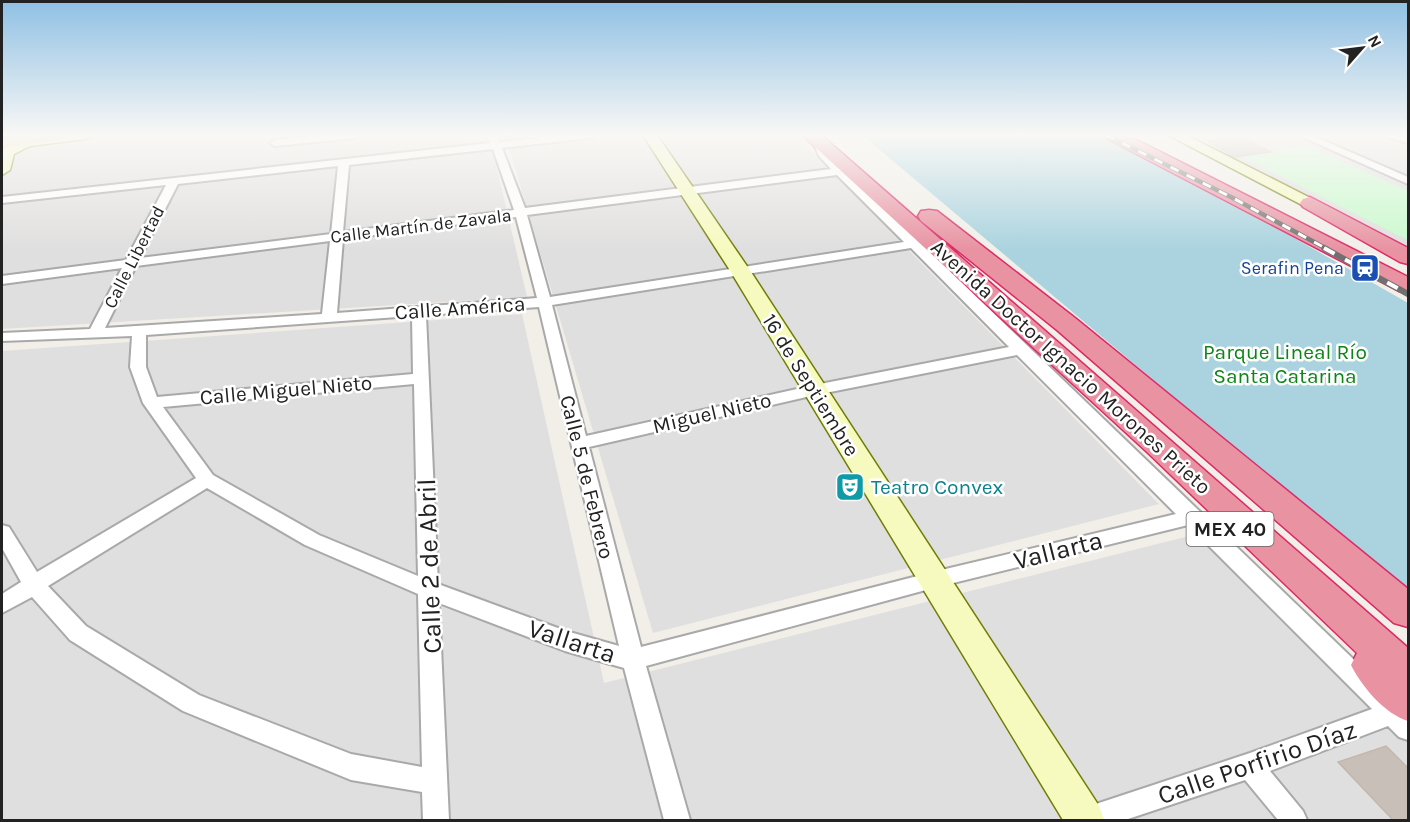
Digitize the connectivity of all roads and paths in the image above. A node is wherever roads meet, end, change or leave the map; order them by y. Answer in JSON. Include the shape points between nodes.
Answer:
{"nodes":[{"id":1,"x":251,"y":173,"type":"edge"},
{"id":2,"x":343,"y":173,"type":"edge"},
{"id":3,"x":506,"y":173,"type":"edge"},
{"id":4,"x":676,"y":173,"type":"edge"},
{"id":5,"x":821,"y":173,"type":"edge"},
{"id":6,"x":842,"y":173,"type":"edge"},
{"id":7,"x":856,"y":173,"type":"edge"},
{"id":8,"x":870,"y":173,"type":"edge"},
{"id":9,"x":1191,"y":173,"type":"edge"},
{"id":10,"x":1204,"y":173,"type":"edge"},
{"id":11,"x":1237,"y":173,"type":"edge"},
{"id":12,"x":1246,"y":173,"type":"edge"},
{"id":13,"x":1391,"y":173,"type":"edge"},
{"id":14,"x":1408,"y":181,"type":"edge"},
{"id":15,"x":173,"y":182,"type":"junction"},
{"id":16,"x":687,"y":190,"type":"junction"},
{"id":17,"x":2,"y":200,"type":"edge"},
{"id":18,"x":1310,"y":203,"type":"junction"},
{"id":19,"x":519,"y":213,"type":"junction"},
{"id":20,"x":926,"y":214,"type":"junction"},
{"id":21,"x":335,"y":237,"type":"junction"},
{"id":22,"x":1318,"y":237,"type":"junction"},
{"id":23,"x":915,"y":244,"type":"junction"},
{"id":24,"x":1408,"y":252,"type":"edge"},
{"id":25,"x":1408,"y":257,"type":"edge"},
{"id":26,"x":131,"y":264,"type":"junction"},
{"id":27,"x":1408,"y":265,"type":"edge"},
{"id":28,"x":741,"y":272,"type":"junction"},
{"id":29,"x":2,"y":279,"type":"edge"},
{"id":30,"x":1408,"y":286,"type":"edge"},
{"id":31,"x":544,"y":302,"type":"junction"},
{"id":32,"x":419,"y":311,"type":"junction"},
{"id":33,"x":329,"y":318,"type":"junction"},
{"id":34,"x":139,"y":331,"type":"junction"},
{"id":35,"x":95,"y":333,"type":"junction"},
{"id":36,"x":2,"y":337,"type":"edge"},
{"id":37,"x":1039,"y":351,"type":"junction"},
{"id":38,"x":422,"y":378,"type":"junction"},
{"id":39,"x":815,"y":390,"type":"junction"},
{"id":40,"x":151,"y":403,"type":"junction"},
{"id":41,"x":579,"y":442,"type":"junction"},
{"id":42,"x":207,"y":480,"type":"junction"},
{"id":43,"x":1192,"y":518,"type":"junction"},
{"id":44,"x":2,"y":532,"type":"edge"},
{"id":45,"x":933,"y":580,"type":"junction"},
{"id":46,"x":34,"y":585,"type":"junction"},
{"id":47,"x":430,"y":590,"type":"junction"},
{"id":48,"x":2,"y":604,"type":"edge"},
{"id":49,"x":1408,"y":611,"type":"edge"},
{"id":50,"x":1408,"y":646,"type":"edge"},
{"id":51,"x":632,"y":660,"type":"junction"},
{"id":52,"x":1408,"y":674,"type":"edge"},
{"id":53,"x":1403,"y":714,"type":"edge"},
{"id":54,"x":1250,"y":766,"type":"junction"},
{"id":55,"x":435,"y":782,"type":"junction"},
{"id":56,"x":436,"y":820,"type":"edge"},
{"id":57,"x":677,"y":820,"type":"edge"},
{"id":58,"x":1086,"y":820,"type":"edge"},
{"id":59,"x":1294,"y":820,"type":"edge"}],
"edges":[{"from":1,"to":15,"type":"street"},
{"from":2,"to":21,"type":"street"},
{"from":3,"to":19,"type":"street","name":"Calle 5 de Febrero"},
{"from":4,"to":16,"type":"street","name":"16 de Septiembre"},
{"from":5,"to":16,"type":"street","name":"Calle Martín de Zavala"},
{"from":6,"to":23,"type":"street"},
{"from":7,"to":37,"type":"highway","name":"Avenida Doctor Ignacio Morones Prieto","number":"MEX 40"},
{"from":8,"to":20,"type":"highway","name":"Avenida Doctor Ignacio Morones Prieto","number":"MEX 40"},
{"from":9,"to":22,"type":"highway"},
{"from":10,"to":22,"type":"highway"},
{"from":11,"to":27,"type":"highway"},
{"from":12,"to":18,"type":"street"},
{"from":13,"to":14,"type":"street"},
{"from":15,"to":17,"type":"street"},
{"from":15,"to":26,"type":"street","name":"Calle Libertad"},
{"from":16,"to":19,"type":"street","name":"Calle Martín de Zavala"},
{"from":16,"to":28,"type":"street","name":"16 de Septiembre"},
{"from":18,"to":24,"type":"street"},
{"from":18,"to":25,"type":"highway"},
{"from":19,"to":21,"type":"street","name":"Calle Martín de Zavala"},
{"from":19,"to":31,"type":"street","name":"Calle 5 de Febrero"},
{"from":20,"to":49,"type":"highway","name":"Avenida Doctor Ignacio Morones Prieto","number":"MEX 40","via":[[1066,324]]},
{"from":20,"to":50,"type":"highway","number":"MEX 40","via":[[997,285]]},
{"from":21,"to":26,"type":"street","name":"Calle Martín de Zavala"},
{"from":21,"to":33,"type":"street"},
{"from":22,"to":30,"type":"highway"},
{"from":23,"to":28,"type":"street","name":"Calle América"},
{"from":23,"to":37,"type":"street"},
{"from":26,"to":29,"type":"street","name":"Calle Martín de Zavala"},
{"from":26,"to":35,"type":"street","name":"Calle Libertad"},
{"from":28,"to":31,"type":"street","name":"Calle América"},
{"from":28,"to":39,"type":"street","name":"16 de Septiembre"},
{"from":31,"to":32,"type":"street","name":"Calle América"},
{"from":31,"to":41,"type":"street","name":"Calle 5 de Febrero"},
{"from":32,"to":33,"type":"street","name":"Calle América"},
{"from":32,"to":38,"type":"street","name":"Calle 2 de Abril"},
{"from":33,"to":34,"type":"street","name":"Calle América"},
{"from":34,"to":35,"type":"street","name":"Calle América"},
{"from":34,"to":40,"type":"street","name":"Vallarta","via":[[138,367]]},
{"from":35,"to":36,"type":"street","name":"Calle América"},
{"from":37,"to":39,"type":"street","name":"Miguel Nieto"},
{"from":37,"to":43,"type":"street"},
{"from":37,"to":52,"type":"highway","name":"Avenida Doctor Ignacio Morones Prieto","number":"MEX 40","via":[[1158,444]]},
{"from":37,"to":53,"type":"highway","number":"MEX 40","via":[[1142,445]]},
{"from":38,"to":40,"type":"street","name":"Calle Miguel Nieto"},
{"from":38,"to":47,"type":"street","name":"Calle 2 de Abril"},
{"from":39,"to":41,"type":"street","name":"Miguel Nieto"},
{"from":39,"to":45,"type":"street","name":"16 de Septiembre"},
{"from":40,"to":42,"type":"street","name":"Vallarta"},
{"from":41,"to":51,"type":"street","name":"Calle 5 de Febrero"},
{"from":42,"to":46,"type":"street"},
{"from":42,"to":47,"type":"street","name":"Vallarta","via":[[312,540]]},
{"from":43,"to":45,"type":"street","name":"Vallarta"},
{"from":43,"to":53,"type":"street"},
{"from":44,"to":46,"type":"street"},
{"from":45,"to":51,"type":"street","name":"Vallarta"},
{"from":45,"to":58,"type":"street","name":"16 de Septiembre"},
{"from":46,"to":48,"type":"street"},
{"from":46,"to":55,"type":"street","via":[[78,633],[191,703],[351,767]]},
{"from":47,"to":51,"type":"street","name":"Vallarta","via":[[566,641]]},
{"from":47,"to":55,"type":"street","name":"Calle 2 de Abril"},
{"from":51,"to":57,"type":"street","name":"Calle 5 de Febrero"},
{"from":53,"to":54,"type":"street","name":"Calle Porfirio Díaz"},
{"from":54,"to":58,"type":"street","name":"Calle Porfirio Díaz"},
{"from":54,"to":59,"type":"street"},
{"from":55,"to":56,"type":"street","name":"Calle 2 de Abril"}]}
